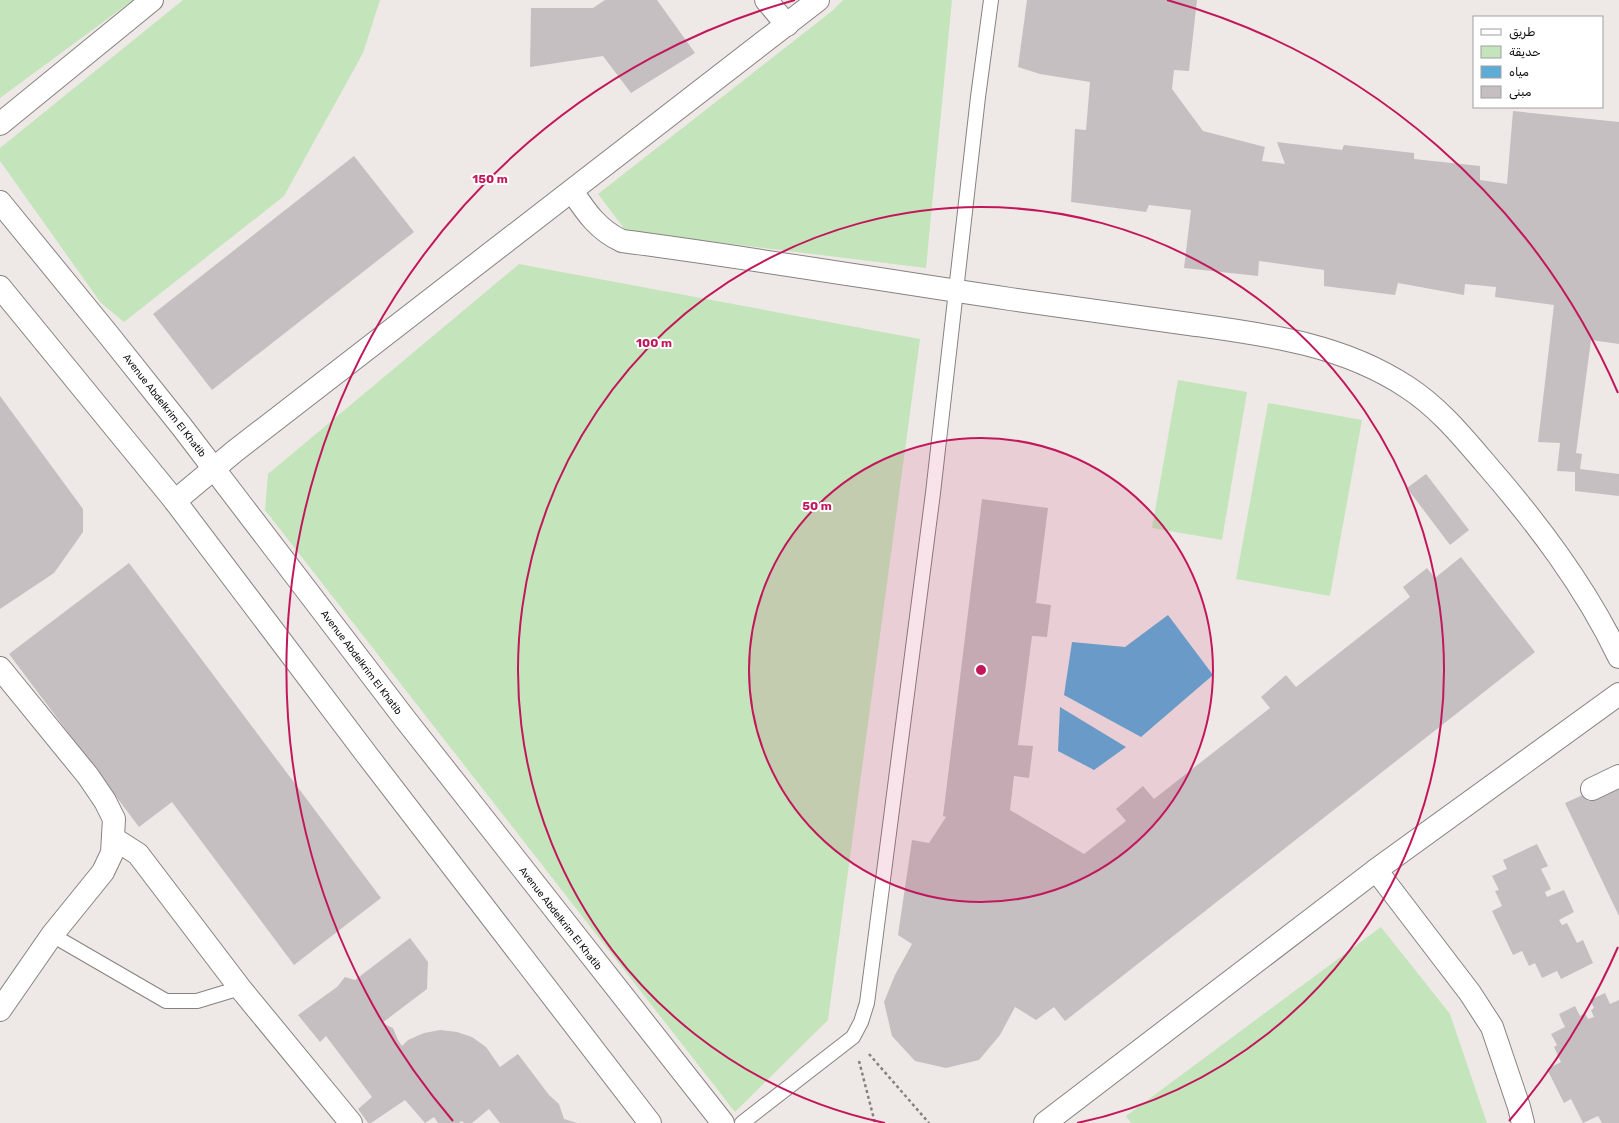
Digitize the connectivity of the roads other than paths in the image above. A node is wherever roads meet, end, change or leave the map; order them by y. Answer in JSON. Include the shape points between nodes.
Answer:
{"nodes":[{"id":1,"x":152,"y":0,"type":"edge"},
{"id":2,"x":766,"y":0,"type":"edge"},
{"id":3,"x":818,"y":0,"type":"edge"},
{"id":4,"x":991,"y":0,"type":"edge"},
{"id":5,"x":787,"y":25,"type":"junction"},
{"id":6,"x":0,"y":124,"type":"edge"},
{"id":7,"x":572,"y":191,"type":"junction"},
{"id":8,"x":0,"y":202,"type":"edge"},
{"id":9,"x":0,"y":287,"type":"edge"},
{"id":10,"x":957,"y":291,"type":"junction"},
{"id":11,"x":215,"y":469,"type":"junction"},
{"id":12,"x":175,"y":501,"type":"junction"},
{"id":13,"x":1619,"y":657,"type":"edge"},
{"id":14,"x":0,"y":668,"type":"edge"},
{"id":15,"x":1619,"y":694,"type":"edge"},
{"id":16,"x":1619,"y":776,"type":"edge"},
{"id":17,"x":1592,"y":789,"type":"dead end"},
{"id":18,"x":113,"y":838,"type":"junction"},
{"id":19,"x":1376,"y":870,"type":"junction"},
{"id":20,"x":52,"y":935,"type":"junction"},
{"id":21,"x":240,"y":988,"type":"junction"},
{"id":22,"x":0,"y":1010,"type":"edge"},
{"id":23,"x":351,"y":1123,"type":"edge"},
{"id":24,"x":650,"y":1123,"type":"edge"},
{"id":25,"x":724,"y":1123,"type":"edge"},
{"id":26,"x":742,"y":1123,"type":"edge"},
{"id":27,"x":1045,"y":1123,"type":"edge"},
{"id":28,"x":1523,"y":1123,"type":"edge"}],
"edges":[{"from":1,"to":6,"type":"street"},
{"from":2,"to":5,"type":"street"},
{"from":3,"to":5,"type":"street"},
{"from":4,"to":10,"type":"lane"},
{"from":5,"to":7,"type":"street"},
{"from":7,"to":10,"type":"street","via":[[593,221],[622,241]]},
{"from":7,"to":11,"type":"street"},
{"from":8,"to":11,"type":"street","name":"Avenue Abdelkrim El Khatib"},
{"from":9,"to":12,"type":"street"},
{"from":10,"to":13,"type":"street","via":[[1282,337],[1351,357],[1405,385],[1426,400],[1455,428],[1522,505],[1601,620]]},
{"from":10,"to":26,"type":"lane","via":[[867,1003],[853,1037]]},
{"from":11,"to":12,"type":"street"},
{"from":11,"to":25,"type":"street","name":"Avenue Abdelkrim El Khatib","via":[[405,719]]},
{"from":12,"to":24,"type":"street"},
{"from":14,"to":18,"type":"street","via":[[88,776],[105,801],[114,819]]},
{"from":15,"to":19,"type":"street"},
{"from":16,"to":17,"type":"street"},
{"from":18,"to":20,"type":"street","via":[[112,853],[103,872]]},
{"from":18,"to":21,"type":"street","via":[[138,854]]},
{"from":19,"to":27,"type":"street"},
{"from":19,"to":28,"type":"street","via":[[1470,993],[1492,1027]]},
{"from":20,"to":21,"type":"lane","via":[[166,1001],[197,1001]]},
{"from":20,"to":22,"type":"street"},
{"from":21,"to":23,"type":"street"}]}
